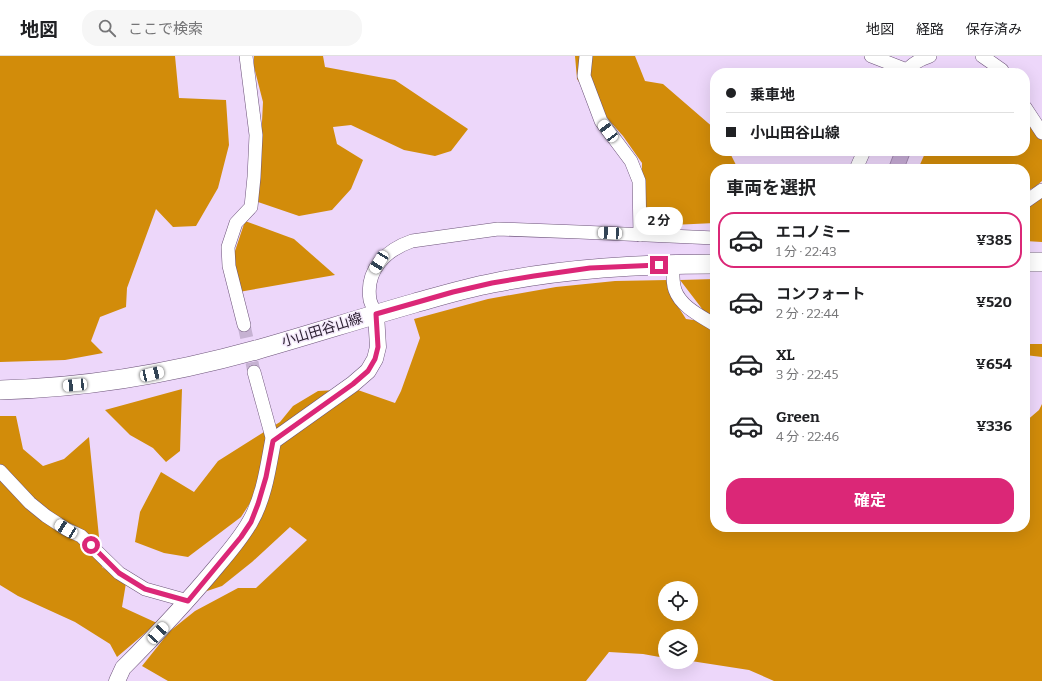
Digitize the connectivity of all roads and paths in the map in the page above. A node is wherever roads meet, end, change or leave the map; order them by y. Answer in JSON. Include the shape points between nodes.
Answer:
{"nodes":[{"id":1,"x":246,"y":56,"type":"edge"},
{"id":2,"x":586,"y":56,"type":"edge"},
{"id":3,"x":871,"y":56,"type":"edge"},
{"id":4,"x":930,"y":56,"type":"edge"},
{"id":5,"x":982,"y":56,"type":"edge"},
{"id":6,"x":897,"y":68,"type":"edge"},
{"id":7,"x":911,"y":68,"type":"edge"},
{"id":8,"x":999,"y":68,"type":"edge"},
{"id":9,"x":1030,"y":115,"type":"edge"},
{"id":10,"x":1042,"y":133,"type":"edge"},
{"id":11,"x":1042,"y":190,"type":"edge"},
{"id":12,"x":1030,"y":198,"type":"edge"},
{"id":13,"x":640,"y":235,"type":"junction"},
{"id":14,"x":710,"y":238,"type":"edge"},
{"id":15,"x":1030,"y":262,"type":"edge"},
{"id":16,"x":1042,"y":262,"type":"edge"},
{"id":17,"x":673,"y":264,"type":"junction"},
{"id":18,"x":710,"y":264,"type":"edge"},
{"id":19,"x":376,"y":314,"type":"junction"},
{"id":20,"x":710,"y":322,"type":"edge"},
{"id":21,"x":244,"y":325,"type":"tunnel mouth"},
{"id":22,"x":254,"y":372,"type":"tunnel mouth"},
{"id":23,"x":0,"y":390,"type":"edge"},
{"id":24,"x":273,"y":441,"type":"junction"},
{"id":25,"x":0,"y":471,"type":"edge"},
{"id":26,"x":188,"y":601,"type":"junction"},
{"id":27,"x":117,"y":681,"type":"edge"}],
"edges":[{"from":1,"to":21,"type":"street","via":[[256,135],[254,177],[251,207],[236,223],[228,247],[229,266]]},
{"from":2,"to":13,"type":"street","via":[[584,76],[601,122],[631,161],[639,181]]},
{"from":3,"to":6,"type":"street"},
{"from":4,"to":7,"type":"street"},
{"from":5,"to":8,"type":"street"},
{"from":9,"to":10,"type":"street"},
{"from":11,"to":12,"type":"street"},
{"from":13,"to":14,"type":"street"},
{"from":13,"to":19,"type":"street","via":[[498,229],[400,245],[389,252],[374,270],[370,282],[370,300]]},
{"from":15,"to":16,"type":"main road"},
{"from":17,"to":18,"type":"main road","name":"小山田谷山線"},
{"from":17,"to":19,"type":"main road","name":"小山田谷山線","via":[[590,268],[492,283]]},
{"from":17,"to":20,"type":"street","via":[[672,279],[681,300],[692,311]]},
{"from":19,"to":23,"type":"main road","name":"小山田谷山線","via":[[256,350],[152,374],[88,384]]},
{"from":19,"to":24,"type":"street","via":[[378,347],[368,371]]},
{"from":22,"to":24,"type":"street"},
{"from":24,"to":26,"type":"street","via":[[266,477],[251,522]]},
{"from":25,"to":26,"type":"street","via":[[30,503],[60,525],[81,536],[119,573],[145,589]]},
{"from":26,"to":27,"type":"street","via":[[123,668]]}]}
